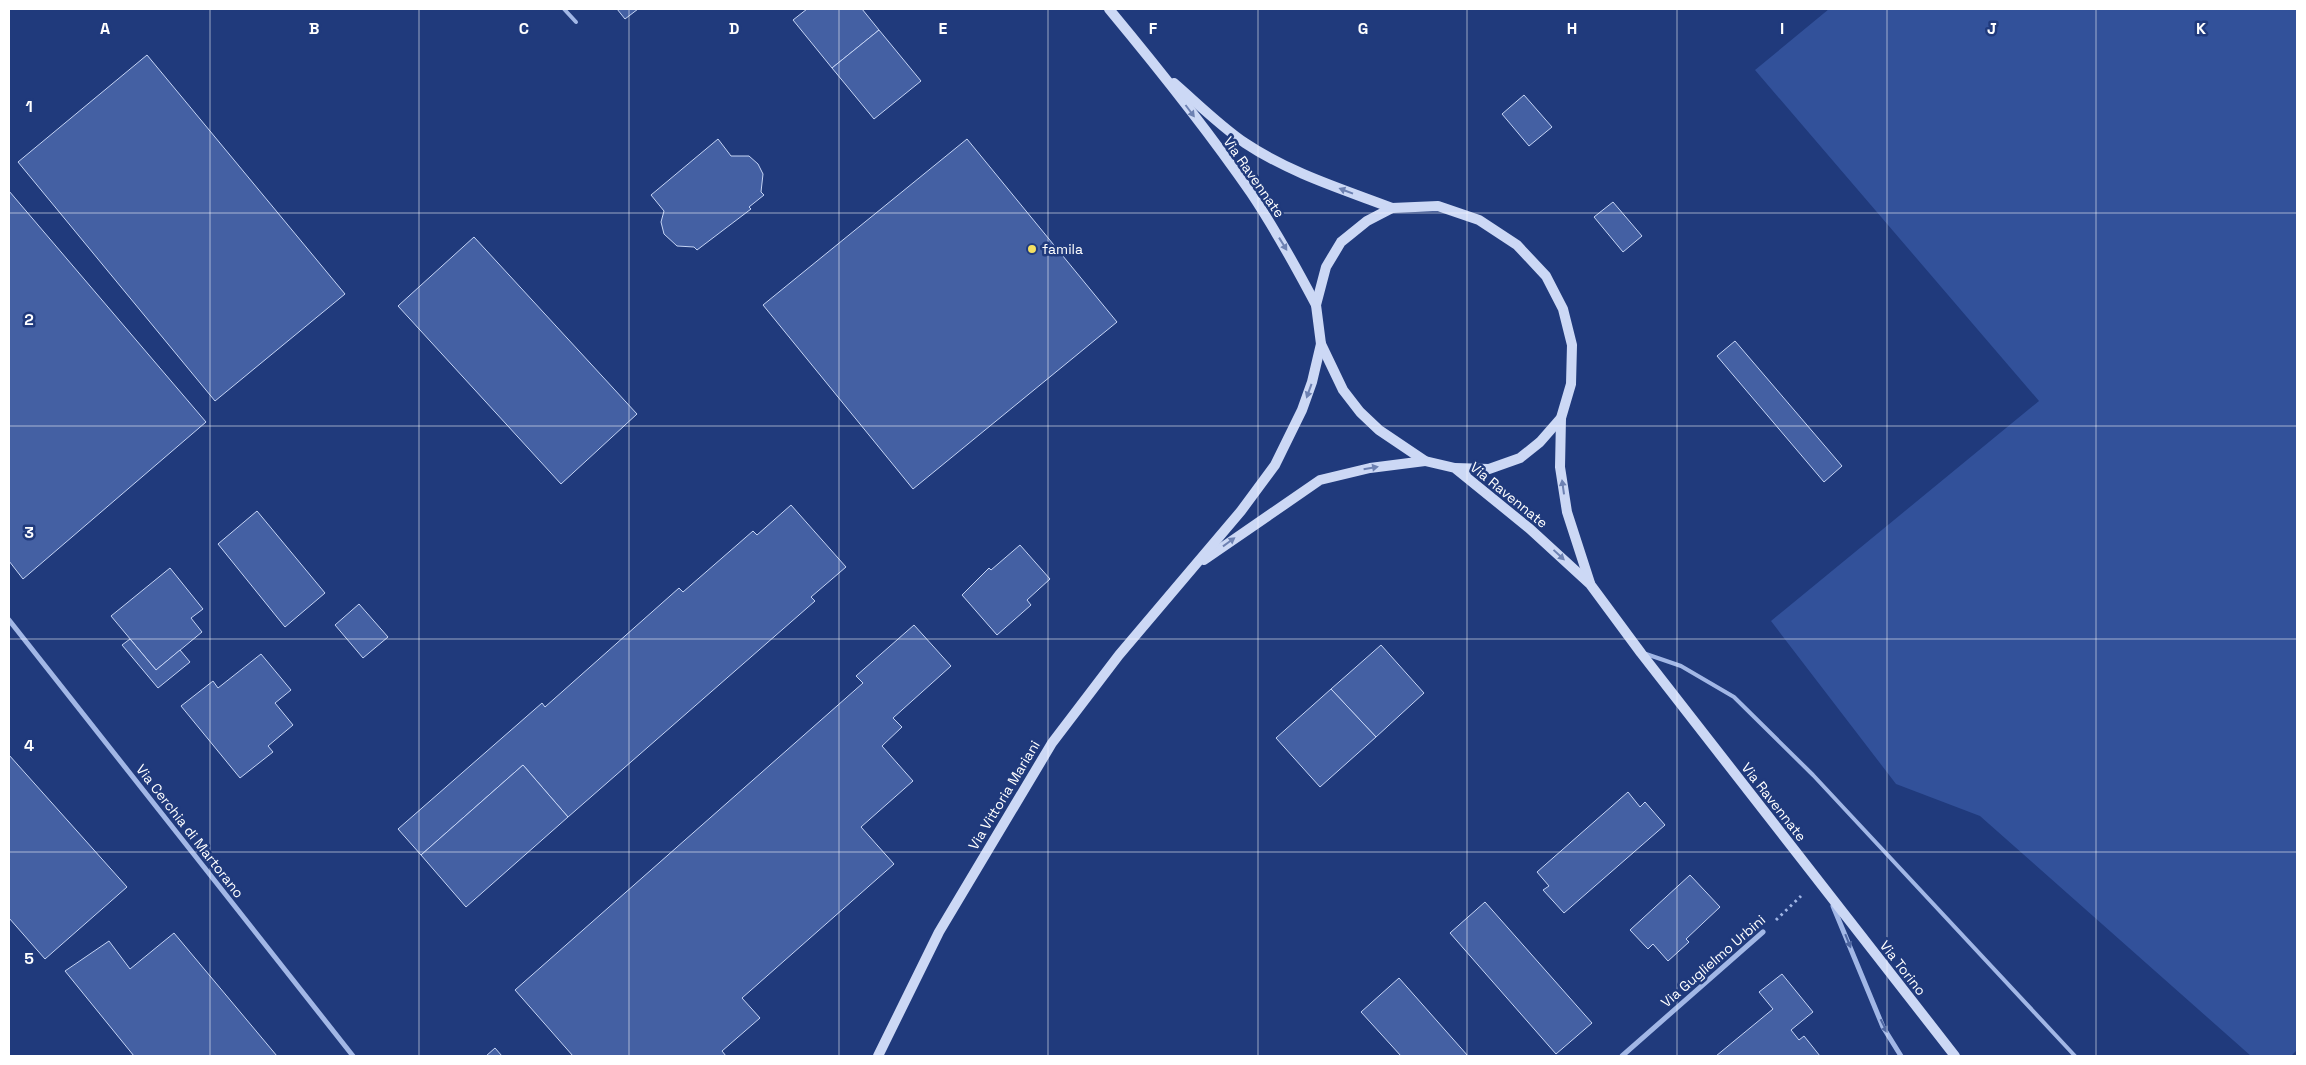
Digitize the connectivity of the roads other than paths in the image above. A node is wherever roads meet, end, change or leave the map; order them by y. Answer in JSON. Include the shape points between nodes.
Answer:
{"nodes":[{"id":1,"x":564,"y":9,"type":"edge"},
{"id":2,"x":1109,"y":9,"type":"edge"},
{"id":3,"x":576,"y":22,"type":"dead end"},
{"id":4,"x":1161,"y":72,"type":"junction"},
{"id":5,"x":1392,"y":208,"type":"junction"},
{"id":6,"x":1316,"y":305,"type":"junction"},
{"id":7,"x":1321,"y":344,"type":"junction"},
{"id":8,"x":1561,"y":418,"type":"junction"},
{"id":9,"x":1425,"y":461,"type":"junction"},
{"id":10,"x":1455,"y":468,"type":"junction"},
{"id":11,"x":1189,"y":571,"type":"junction"},
{"id":12,"x":1590,"y":584,"type":"junction"},
{"id":13,"x":9,"y":620,"type":"edge"},
{"id":14,"x":1641,"y":653,"type":"junction"},
{"id":15,"x":1830,"y":896,"type":"junction"},
{"id":16,"x":1763,"y":932,"type":"road end"},
{"id":17,"x":353,"y":1056,"type":"edge"},
{"id":18,"x":878,"y":1056,"type":"edge"},
{"id":19,"x":1622,"y":1056,"type":"edge"},
{"id":20,"x":1901,"y":1056,"type":"edge"},
{"id":21,"x":1955,"y":1056,"type":"edge"},
{"id":22,"x":2074,"y":1056,"type":"edge"}],
"edges":[{"from":1,"to":3,"type":"lane"},
{"from":2,"to":4,"type":"main road","name":"Via Ravennate"},
{"from":5,"to":4,"type":"main road","name":"Via Ravennate","one_way":true,"via":[[1293,171],[1271,159],[1243,142]]},
{"from":4,"to":6,"type":"main road","name":"Via Ravennate","one_way":true,"via":[[1251,193]]},
{"from":5,"to":6,"type":"main road","via":[[1367,221],[1341,242],[1326,267]]},
{"from":5,"to":8,"type":"main road","via":[[1438,206],[1479,220],[1517,245],[1546,276],[1563,309],[1572,345],[1570,384]]},
{"from":6,"to":7,"type":"main road"},
{"from":7,"to":9,"type":"main road","via":[[1343,390],[1360,412],[1399,446]]},
{"from":7,"to":11,"type":"main road","name":"Via Vittoria Mariani","one_way":true,"via":[[1302,410],[1275,465]]},
{"from":8,"to":10,"type":"main road","via":[[1540,442],[1520,458],[1489,469]]},
{"from":12,"to":8,"type":"main road","name":"Via Ravennate","one_way":true,"via":[[1567,512],[1560,467]]},
{"from":9,"to":10,"type":"main road"},
{"from":11,"to":9,"type":"main road","name":"Via Vittoria Mariani","one_way":true,"via":[[1320,480],[1370,468]]},
{"from":10,"to":12,"type":"main road","name":"Via Ravennate","one_way":true,"via":[[1530,529]]},
{"from":11,"to":18,"type":"main road","name":"Via Vittoria Mariani","via":[[1052,743],[939,932]]},
{"from":12,"to":14,"type":"main road","name":"Via Ravennate"},
{"from":13,"to":17,"type":"street","name":"Via Cerchia di Martorano"},
{"from":14,"to":15,"type":"main road","name":"Via Ravennate"},
{"from":14,"to":22,"type":"lane","via":[[1681,666],[1734,697],[1813,775]]},
{"from":15,"to":20,"type":"street","name":"Via Ravennate","one_way":true,"via":[[1884,1028]]},
{"from":15,"to":21,"type":"main road","name":"Via Torino"},
{"from":16,"to":19,"type":"street","name":"Via Guglielmo Urbini"}]}
